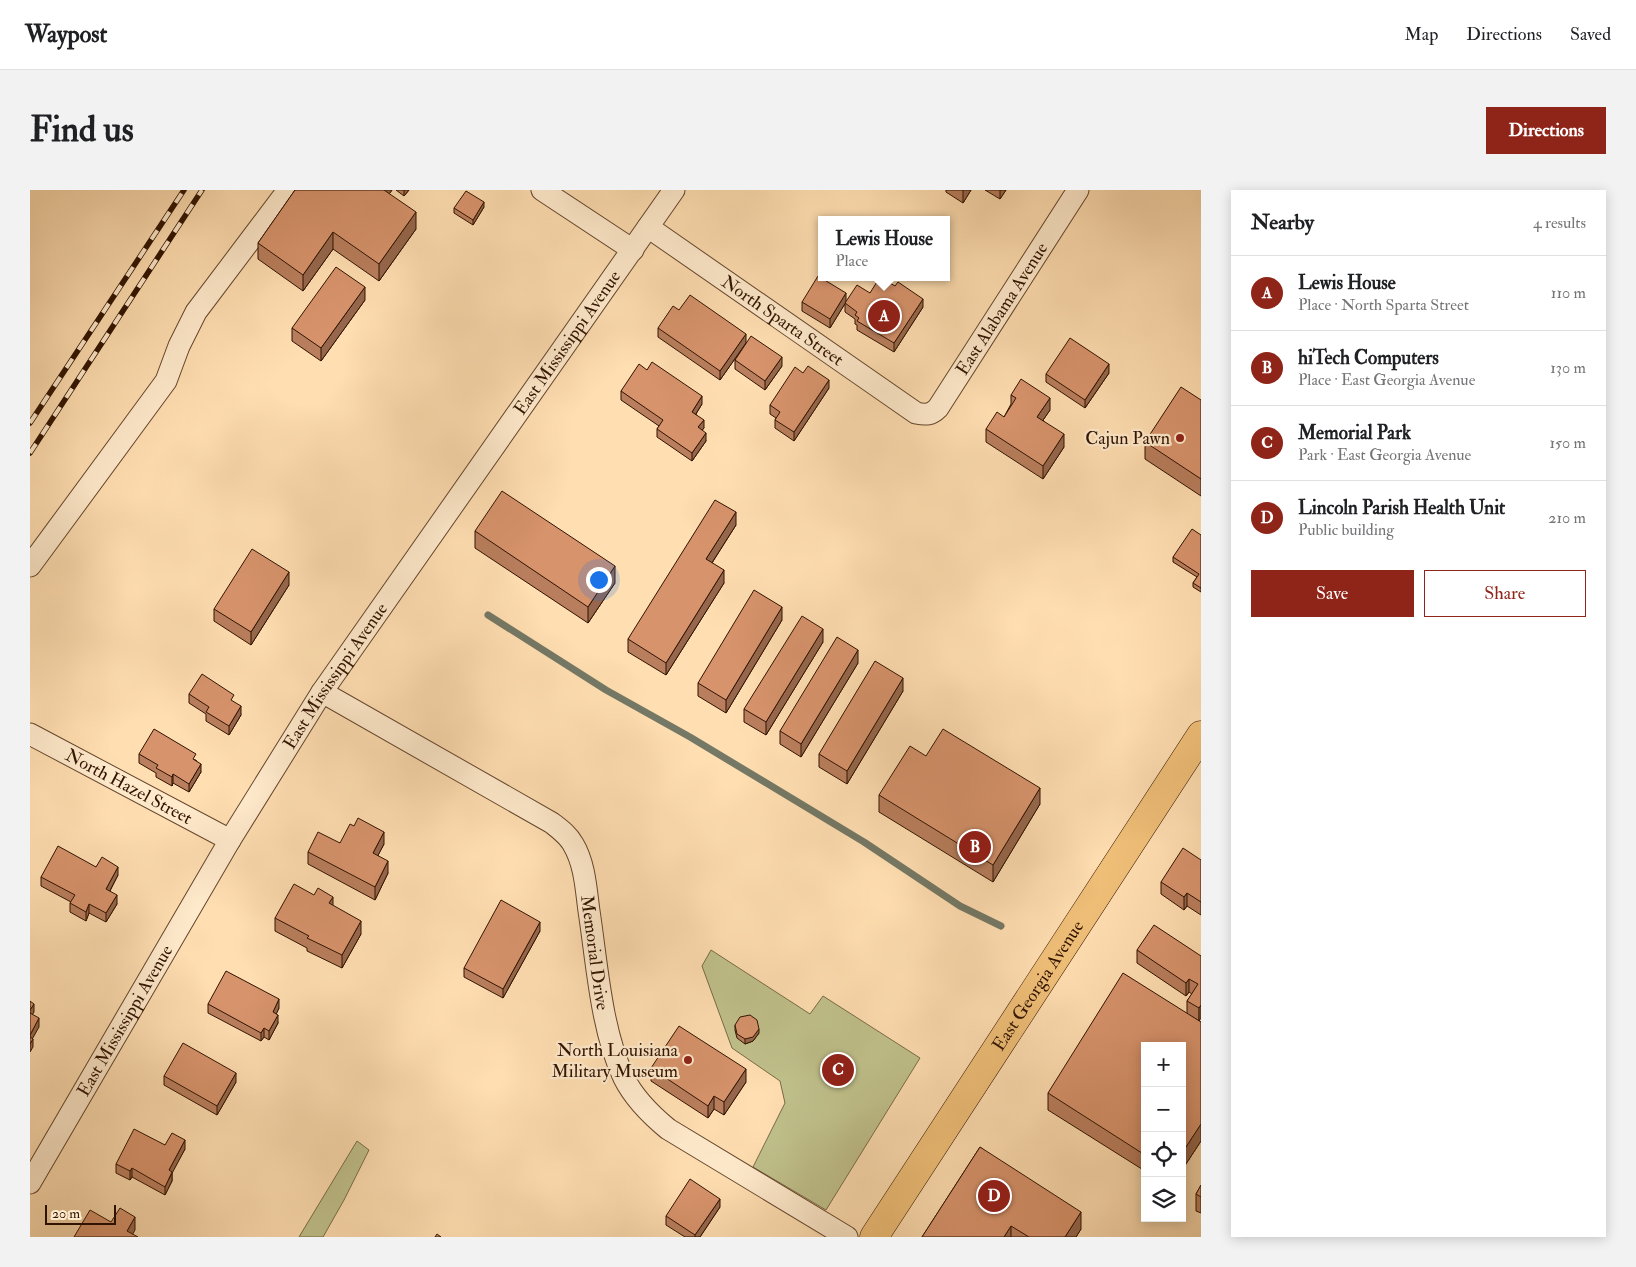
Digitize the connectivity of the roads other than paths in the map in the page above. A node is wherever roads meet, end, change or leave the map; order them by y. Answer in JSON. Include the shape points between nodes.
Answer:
{"nodes":[{"id":1,"x":288,"y":190,"type":"edge"},
{"id":2,"x":542,"y":190,"type":"edge"},
{"id":3,"x":674,"y":190,"type":"edge"},
{"id":4,"x":1078,"y":190,"type":"edge"},
{"id":5,"x":648,"y":227,"type":"junction"},
{"id":6,"x":633,"y":250,"type":"junction"},
{"id":7,"x":916,"y":413,"type":"joint"},
{"id":8,"x":30,"y":566,"type":"edge"},
{"id":9,"x":322,"y":692,"type":"junction"},
{"id":10,"x":30,"y":734,"type":"edge"},
{"id":11,"x":1201,"y":735,"type":"edge"},
{"id":12,"x":230,"y":840,"type":"junction"},
{"id":13,"x":30,"y":1183,"type":"edge"},
{"id":14,"x":846,"y":1237,"type":"edge"},
{"id":15,"x":874,"y":1237,"type":"edge"}],
"edges":[{"from":1,"to":8,"type":"street","via":[[196,312],[178,346],[166,381]]},
{"from":2,"to":6,"type":"street"},
{"from":3,"to":5,"type":"street","name":"East Mississippi Avenue"},
{"from":4,"to":7,"type":"street","name":"East Alabama Avenue","via":[[938,408],[925,415]]},
{"from":5,"to":6,"type":"street","name":"East Mississippi Avenue"},
{"from":5,"to":7,"type":"street","name":"North Sparta Street"},
{"from":6,"to":9,"type":"street","name":"East Mississippi Avenue"},
{"from":9,"to":12,"type":"street","name":"East Mississippi Avenue"},
{"from":9,"to":14,"type":"street","name":"Memorial Drive","via":[[565,832],[574,846],[584,876],[604,1015],[619,1066],[631,1089],[668,1129]]},
{"from":10,"to":12,"type":"street","name":"North Hazel Street"},
{"from":11,"to":15,"type":"main road","name":"East Georgia Avenue"},
{"from":12,"to":13,"type":"street","name":"East Mississippi Avenue"}]}
